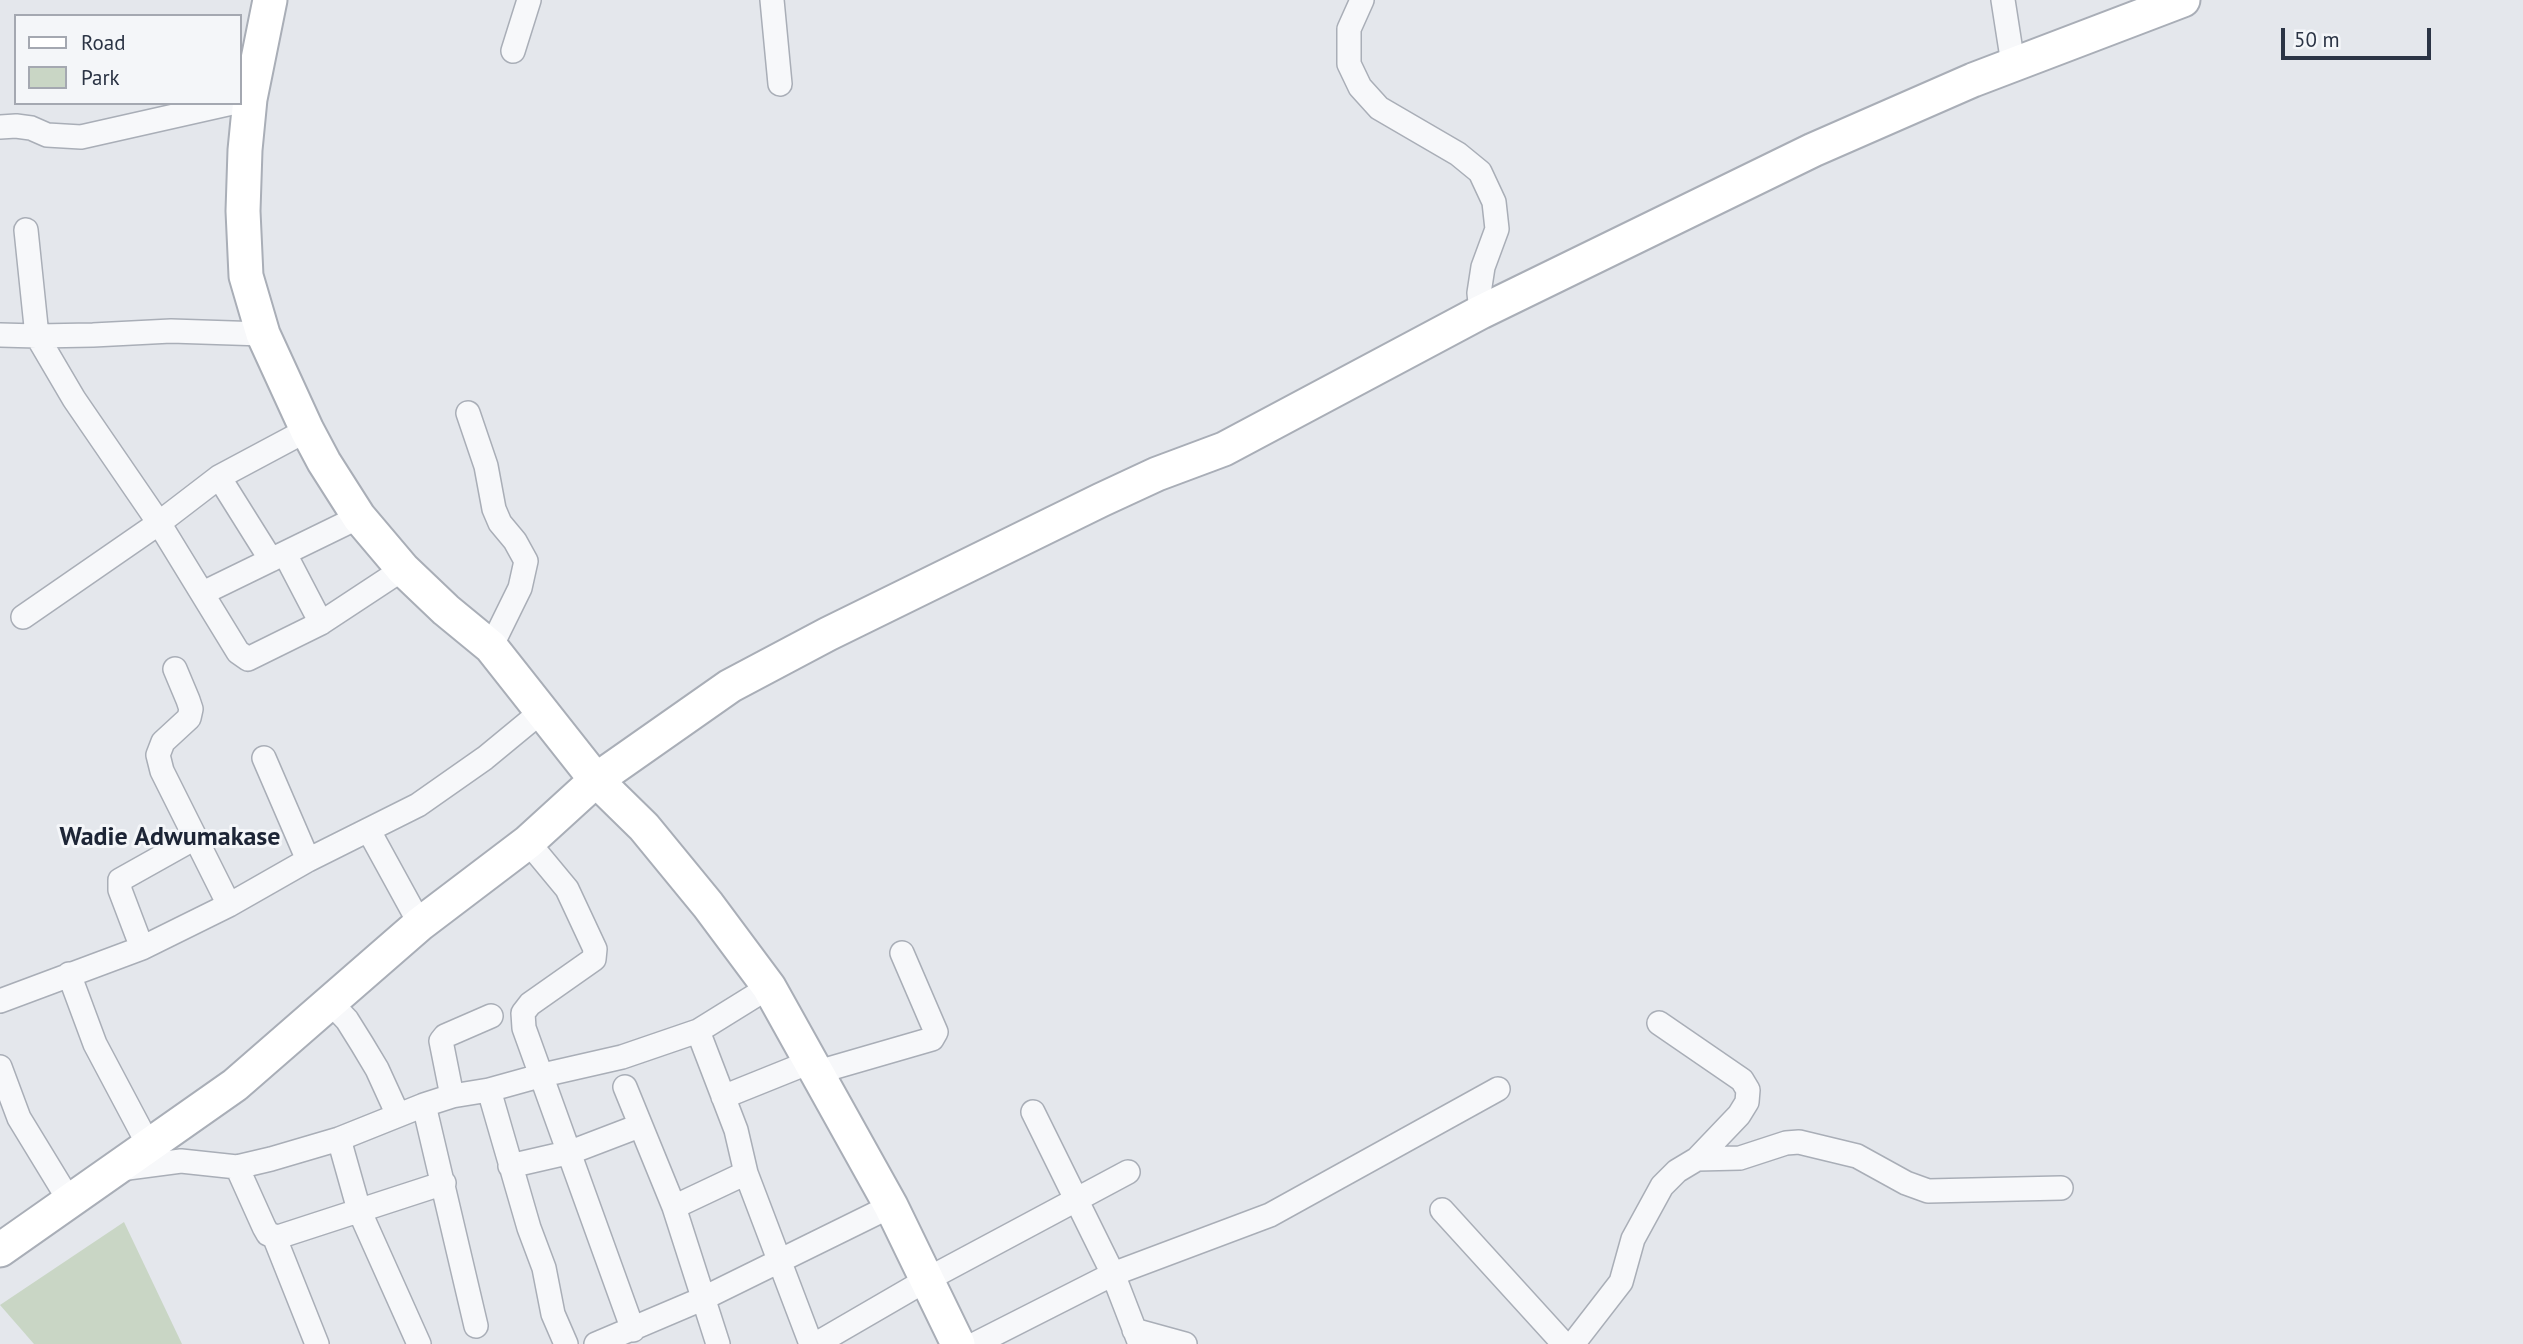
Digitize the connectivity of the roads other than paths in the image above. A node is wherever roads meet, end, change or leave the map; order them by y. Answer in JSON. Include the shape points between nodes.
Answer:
{"nodes":[{"id":1,"x":270,"y":0,"type":"edge"},
{"id":2,"x":528,"y":0,"type":"edge"},
{"id":3,"x":772,"y":0,"type":"edge"},
{"id":4,"x":1362,"y":0,"type":"edge"},
{"id":5,"x":2003,"y":0,"type":"edge"},
{"id":6,"x":2183,"y":0,"type":"edge"},
{"id":7,"x":513,"y":51,"type":"dead end"},
{"id":8,"x":2013,"y":64,"type":"junction"},
{"id":9,"x":780,"y":84,"type":"dead end"},
{"id":10,"x":242,"y":94,"type":"edge"},
{"id":11,"x":222,"y":105,"type":"edge"},
{"id":12,"x":240,"y":105,"type":"edge"},
{"id":13,"x":0,"y":127,"type":"edge"},
{"id":14,"x":26,"y":230,"type":"dead end"},
{"id":15,"x":1481,"y":312,"type":"junction"},
{"id":16,"x":263,"y":334,"type":"junction"},
{"id":17,"x":0,"y":335,"type":"edge"},
{"id":18,"x":37,"y":336,"type":"junction"},
{"id":19,"x":468,"y":414,"type":"dead end"},
{"id":20,"x":307,"y":430,"type":"junction"},
{"id":21,"x":219,"y":477,"type":"junction"},
{"id":22,"x":359,"y":517,"type":"junction"},
{"id":23,"x":159,"y":523,"type":"junction"},
{"id":24,"x":278,"y":557,"type":"junction"},
{"id":25,"x":403,"y":569,"type":"junction"},
{"id":26,"x":203,"y":593,"type":"junction"},
{"id":27,"x":23,"y":617,"type":"dead end"},
{"id":28,"x":321,"y":623,"type":"junction"},
{"id":29,"x":491,"y":647,"type":"junction"},
{"id":30,"x":175,"y":669,"type":"dead end"},
{"id":31,"x":542,"y":710,"type":"junction"},
{"id":32,"x":264,"y":758,"type":"dead end"},
{"id":33,"x":596,"y":780,"type":"junction"},
{"id":34,"x":369,"y":831,"type":"junction"},
{"id":35,"x":195,"y":838,"type":"junction"},
{"id":36,"x":528,"y":842,"type":"junction"},
{"id":37,"x":308,"y":860,"type":"junction"},
{"id":38,"x":229,"y":905,"type":"junction"},
{"id":39,"x":420,"y":924,"type":"junction"},
{"id":40,"x":142,"y":948,"type":"junction"},
{"id":41,"x":902,"y":953,"type":"dead end"},
{"id":42,"x":69,"y":974,"type":"junction"},
{"id":43,"x":769,"y":987,"type":"junction"},
{"id":44,"x":0,"y":1001,"type":"edge"},
{"id":45,"x":330,"y":1002,"type":"junction"},
{"id":46,"x":491,"y":1016,"type":"dead end"},
{"id":47,"x":1659,"y":1023,"type":"dead end"},
{"id":48,"x":698,"y":1031,"type":"junction"},
{"id":49,"x":0,"y":1067,"type":"edge"},
{"id":50,"x":814,"y":1067,"type":"junction"},
{"id":51,"x":543,"y":1075,"type":"junction"},
{"id":52,"x":625,"y":1087,"type":"dead end"},
{"id":53,"x":1498,"y":1089,"type":"dead end"},
{"id":54,"x":489,"y":1090,"type":"junction"},
{"id":55,"x":452,"y":1096,"type":"junction"},
{"id":56,"x":723,"y":1097,"type":"junction"},
{"id":57,"x":424,"y":1105,"type":"junction"},
{"id":58,"x":1033,"y":1112,"type":"dead end"},
{"id":59,"x":398,"y":1115,"type":"junction"},
{"id":60,"x":639,"y":1126,"type":"junction"},
{"id":61,"x":339,"y":1139,"type":"junction"},
{"id":62,"x":148,"y":1144,"type":"junction"},
{"id":63,"x":571,"y":1152,"type":"junction"},
{"id":64,"x":1697,"y":1159,"type":"junction"},
{"id":65,"x":510,"y":1166,"type":"junction"},
{"id":66,"x":237,"y":1167,"type":"junction"},
{"id":67,"x":116,"y":1170,"type":"junction"},
{"id":68,"x":1128,"y":1172,"type":"dead end"},
{"id":69,"x":746,"y":1173,"type":"junction"},
{"id":70,"x":444,"y":1183,"type":"junction"},
{"id":71,"x":2062,"y":1188,"type":"dead end"},
{"id":72,"x":69,"y":1200,"type":"junction"},
{"id":73,"x":1075,"y":1200,"type":"junction"},
{"id":74,"x":891,"y":1206,"type":"junction"},
{"id":75,"x":674,"y":1207,"type":"junction"},
{"id":76,"x":359,"y":1210,"type":"junction"},
{"id":77,"x":1442,"y":1210,"type":"dead end"},
{"id":78,"x":274,"y":1236,"type":"junction"},
{"id":79,"x":0,"y":1250,"type":"edge"},
{"id":80,"x":780,"y":1260,"type":"junction"},
{"id":81,"x":1113,"y":1274,"type":"junction"},
{"id":82,"x":928,"y":1279,"type":"junction"},
{"id":83,"x":702,"y":1299,"type":"junction"},
{"id":84,"x":476,"y":1326,"type":"dead end"},
{"id":85,"x":633,"y":1330,"type":"junction"},
{"id":86,"x":1137,"y":1337,"type":"edge"},
{"id":87,"x":317,"y":1344,"type":"edge"},
{"id":88,"x":419,"y":1344,"type":"edge"},
{"id":89,"x":566,"y":1344,"type":"edge"},
{"id":90,"x":596,"y":1344,"type":"edge"},
{"id":91,"x":718,"y":1344,"type":"edge"},
{"id":92,"x":813,"y":1344,"type":"edge"},
{"id":93,"x":958,"y":1344,"type":"edge"},
{"id":94,"x":975,"y":1344,"type":"edge"},
{"id":95,"x":1185,"y":1344,"type":"edge"},
{"id":96,"x":1564,"y":1344,"type":"edge"},
{"id":97,"x":1573,"y":1344,"type":"edge"}],
"edges":[{"from":1,"to":10,"type":"street"},
{"from":2,"to":7,"type":"street"},
{"from":3,"to":9,"type":"street"},
{"from":4,"to":15,"type":"street","via":[[1349,29],[1349,64],[1360,87],[1379,108],[1480,172],[1494,202],[1497,229],[1483,267]]},
{"from":5,"to":8,"type":"street"},
{"from":6,"to":8,"type":"street"},
{"from":8,"to":15,"type":"street","via":[[1813,150]]},
{"from":11,"to":13,"type":"street","via":[[81,137]]},
{"from":12,"to":16,"type":"street","via":[[246,275]]},
{"from":14,"to":18,"type":"street"},
{"from":15,"to":33,"type":"street","via":[[1224,449],[1112,495],[816,640],[730,686]]},
{"from":16,"to":18,"type":"street","via":[[171,331]]},
{"from":16,"to":20,"type":"street"},
{"from":17,"to":18,"type":"street"},
{"from":18,"to":23,"type":"street"},
{"from":19,"to":29,"type":"street","via":[[486,466],[494,509],[526,561],[520,588]]},
{"from":20,"to":21,"type":"street"},
{"from":20,"to":22,"type":"street"},
{"from":21,"to":23,"type":"street"},
{"from":21,"to":24,"type":"street"},
{"from":22,"to":24,"type":"street"},
{"from":22,"to":25,"type":"street"},
{"from":23,"to":26,"type":"street"},
{"from":23,"to":27,"type":"street"},
{"from":24,"to":26,"type":"street"},
{"from":24,"to":28,"type":"street"},
{"from":25,"to":28,"type":"street"},
{"from":25,"to":29,"type":"street"},
{"from":26,"to":28,"type":"street","via":[[238,652],[248,659]]},
{"from":29,"to":31,"type":"street"},
{"from":30,"to":35,"type":"street","via":[[191,709],[189,718],[163,742],[158,755]]},
{"from":31,"to":33,"type":"street"},
{"from":31,"to":34,"type":"street","via":[[418,805]]},
{"from":32,"to":37,"type":"street"},
{"from":33,"to":36,"type":"street"},
{"from":33,"to":43,"type":"street","via":[[645,827]]},
{"from":34,"to":37,"type":"street"},
{"from":34,"to":39,"type":"street"},
{"from":35,"to":38,"type":"street"},
{"from":35,"to":40,"type":"street","via":[[120,880]]},
{"from":36,"to":39,"type":"street"},
{"from":36,"to":51,"type":"street","via":[[567,889],[595,948],[594,959],[523,1013],[524,1028]]},
{"from":37,"to":38,"type":"street"},
{"from":38,"to":40,"type":"street"},
{"from":39,"to":45,"type":"street"},
{"from":40,"to":42,"type":"street"},
{"from":41,"to":50,"type":"street","via":[[936,1032],[932,1040]]},
{"from":42,"to":44,"type":"street"},
{"from":42,"to":62,"type":"street","via":[[95,1044]]},
{"from":43,"to":48,"type":"street"},
{"from":43,"to":50,"type":"street"},
{"from":45,"to":59,"type":"street","via":[[362,1044]]},
{"from":45,"to":62,"type":"street","via":[[235,1085]]},
{"from":46,"to":55,"type":"street","via":[[441,1041]]},
{"from":47,"to":64,"type":"street","via":[[1742,1080],[1748,1090],[1739,1115]]},
{"from":48,"to":51,"type":"street","via":[[622,1057]]},
{"from":48,"to":56,"type":"street"},
{"from":49,"to":72,"type":"street","via":[[19,1118]]},
{"from":50,"to":56,"type":"street"},
{"from":50,"to":74,"type":"street"},
{"from":51,"to":54,"type":"street"},
{"from":51,"to":63,"type":"street"},
{"from":52,"to":60,"type":"street"},
{"from":53,"to":81,"type":"street","via":[[1270,1216]]},
{"from":54,"to":55,"type":"street"},
{"from":54,"to":65,"type":"street"},
{"from":55,"to":57,"type":"street"},
{"from":56,"to":69,"type":"street"},
{"from":57,"to":59,"type":"street"},
{"from":57,"to":70,"type":"street"},
{"from":58,"to":73,"type":"street"},
{"from":59,"to":61,"type":"street"},
{"from":60,"to":63,"type":"street"},
{"from":60,"to":75,"type":"street"},
{"from":61,"to":66,"type":"street"},
{"from":61,"to":76,"type":"street"},
{"from":62,"to":67,"type":"street"},
{"from":63,"to":65,"type":"street"},
{"from":63,"to":85,"type":"street"},
{"from":64,"to":71,"type":"street","via":[[1740,1158],[1799,1142],[1857,1156],[1928,1191]]},
{"from":64,"to":97,"type":"street","via":[[1662,1186],[1633,1239],[1621,1282]]},
{"from":65,"to":89,"type":"street"},
{"from":66,"to":67,"type":"street","via":[[181,1161]]},
{"from":66,"to":78,"type":"street","via":[[264,1227]]},
{"from":67,"to":72,"type":"street"},
{"from":68,"to":73,"type":"street"},
{"from":69,"to":75,"type":"street"},
{"from":69,"to":80,"type":"street"},
{"from":70,"to":76,"type":"street"},
{"from":70,"to":84,"type":"street"},
{"from":72,"to":79,"type":"street"},
{"from":73,"to":81,"type":"street"},
{"from":73,"to":82,"type":"street"},
{"from":74,"to":80,"type":"street"},
{"from":74,"to":82,"type":"street"},
{"from":75,"to":83,"type":"street"},
{"from":76,"to":78,"type":"street"},
{"from":76,"to":88,"type":"street"},
{"from":77,"to":96,"type":"street"},
{"from":78,"to":87,"type":"street"},
{"from":80,"to":83,"type":"street"},
{"from":80,"to":92,"type":"street"},
{"from":81,"to":86,"type":"street"},
{"from":81,"to":94,"type":"street"},
{"from":82,"to":92,"type":"street"},
{"from":82,"to":93,"type":"street"},
{"from":83,"to":85,"type":"street"},
{"from":83,"to":91,"type":"street"},
{"from":85,"to":90,"type":"street"},
{"from":86,"to":95,"type":"street"}]}
